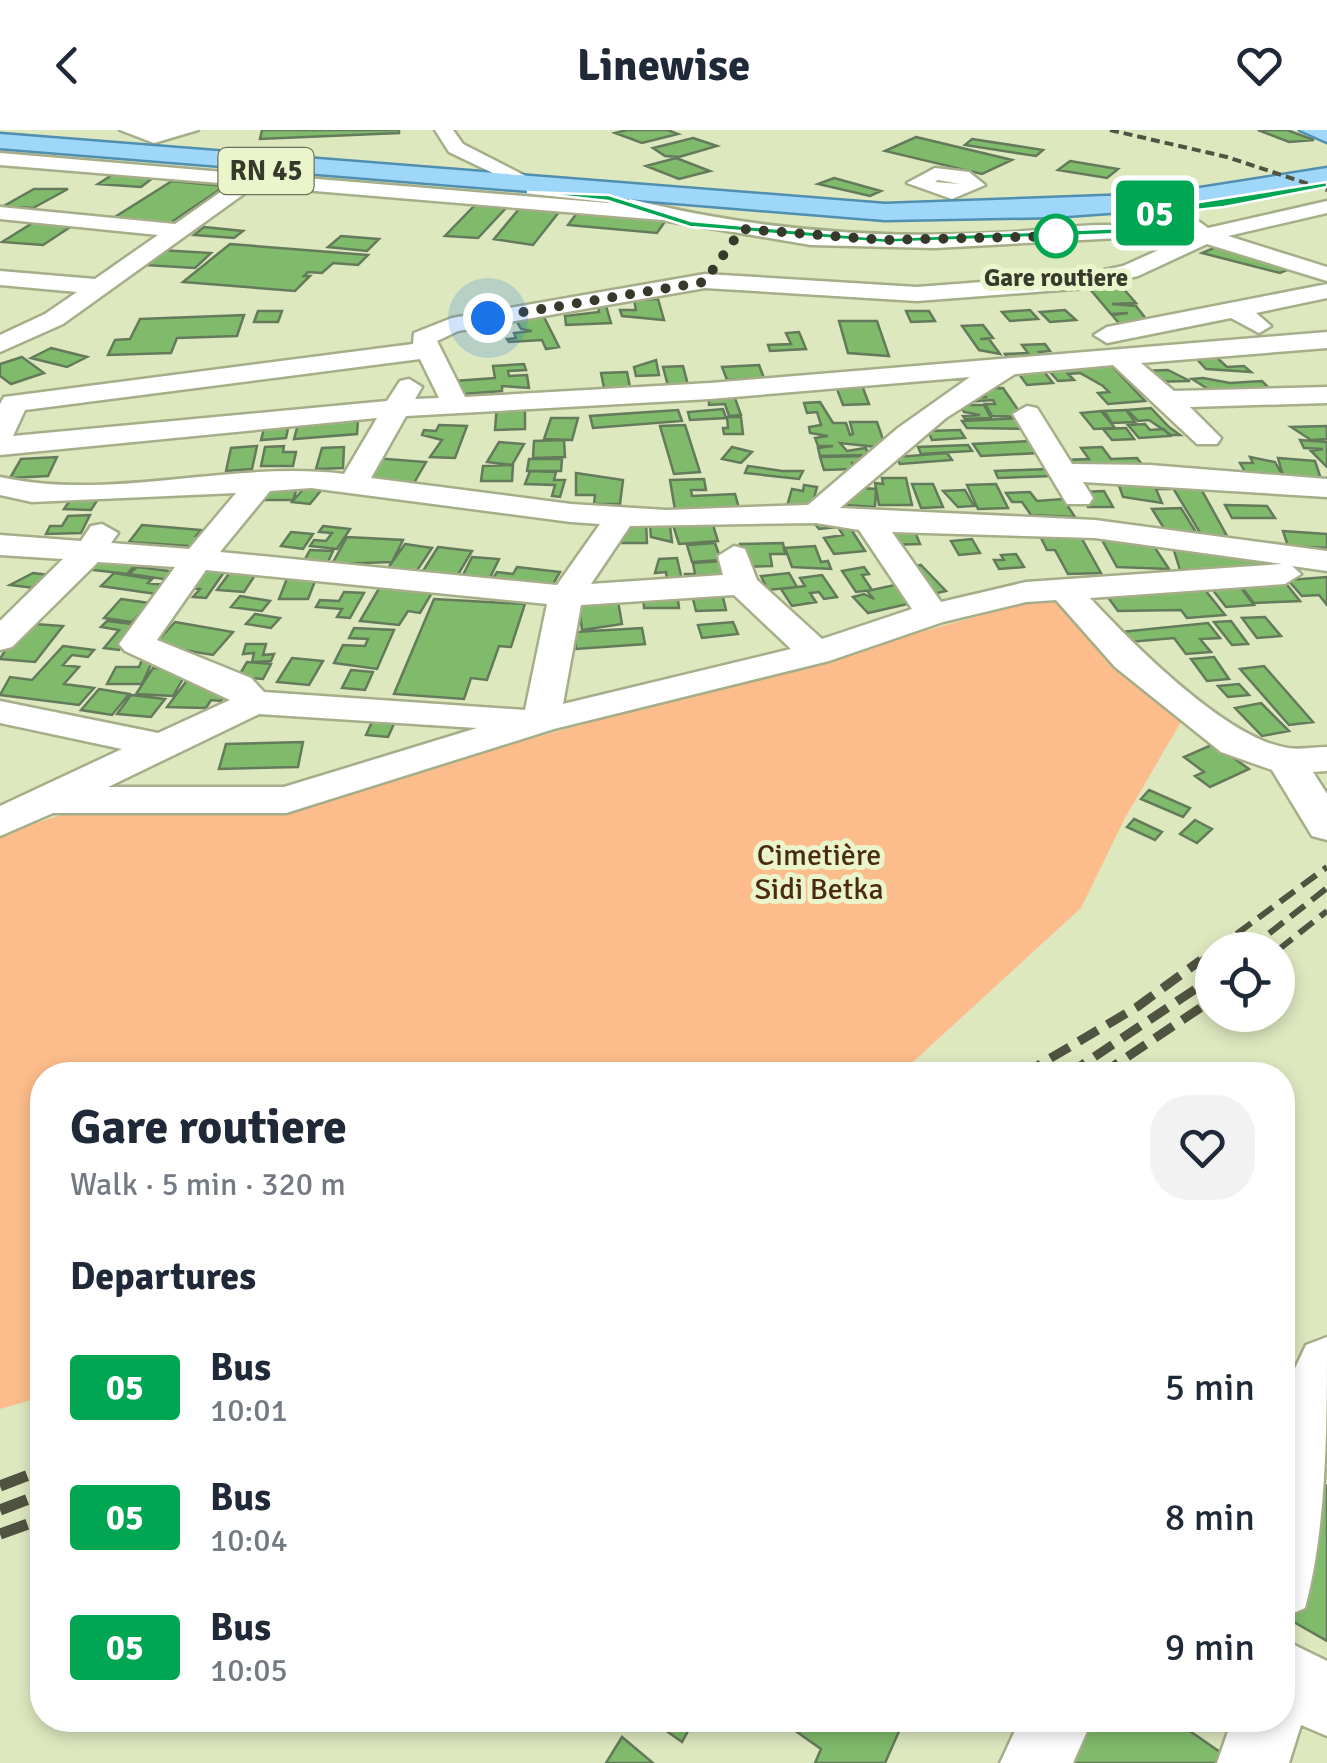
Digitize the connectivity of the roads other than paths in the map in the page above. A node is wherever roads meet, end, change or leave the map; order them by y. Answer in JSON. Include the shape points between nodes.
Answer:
{"nodes":[{"id":1,"x":129,"y":130,"type":"edge"},
{"id":2,"x":190,"y":130,"type":"edge"},
{"id":3,"x":1312,"y":130,"type":"edge"},
{"id":4,"x":1327,"y":135,"type":"edge"},
{"id":5,"x":451,"y":138,"type":"edge"},
{"id":6,"x":0,"y":144,"type":"edge"},
{"id":7,"x":0,"y":159,"type":"edge"},
{"id":8,"x":262,"y":172,"type":"junction"},
{"id":9,"x":1327,"y":175,"type":"edge"},
{"id":10,"x":1327,"y":185,"type":"edge"},
{"id":11,"x":974,"y":188,"type":"dead end"},
{"id":12,"x":534,"y":189,"type":"junction"},
{"id":13,"x":609,"y":198,"type":"junction"},
{"id":14,"x":1325,"y":210,"type":"edge"},
{"id":15,"x":990,"y":212,"type":"junction"},
{"id":16,"x":0,"y":213,"type":"edge"},
{"id":17,"x":660,"y":214,"type":"junction"},
{"id":18,"x":179,"y":231,"type":"junction"},
{"id":19,"x":738,"y":234,"type":"junction"},
{"id":20,"x":1162,"y":234,"type":"junction"},
{"id":21,"x":1327,"y":274,"type":"edge"},
{"id":22,"x":0,"y":278,"type":"edge"},
{"id":23,"x":704,"y":282,"type":"junction"},
{"id":24,"x":100,"y":287,"type":"junction"},
{"id":25,"x":1327,"y":291,"type":"edge"},
{"id":26,"x":1235,"y":310,"type":"junction"},
{"id":27,"x":1177,"y":322,"type":"junction"},
{"id":28,"x":1327,"y":340,"type":"edge"},
{"id":29,"x":0,"y":344,"type":"edge"},
{"id":30,"x":1286,"y":344,"type":"junction"},
{"id":31,"x":428,"y":350,"type":"junction"},
{"id":32,"x":1122,"y":359,"type":"junction"},
{"id":33,"x":1038,"y":362,"type":"junction"},
{"id":34,"x":1327,"y":375,"type":"edge"},
{"id":35,"x":1327,"y":395,"type":"edge"},
{"id":36,"x":1166,"y":399,"type":"junction"},
{"id":37,"x":456,"y":405,"type":"junction"},
{"id":38,"x":399,"y":408,"type":"junction"},
{"id":39,"x":1027,"y":414,"type":"dead end"},
{"id":40,"x":0,"y":435,"type":"edge"},
{"id":41,"x":1207,"y":438,"type":"dead end"},
{"id":42,"x":0,"y":446,"type":"edge"},
{"id":43,"x":1064,"y":473,"type":"junction"},
{"id":44,"x":262,"y":482,"type":"junction"},
{"id":45,"x":354,"y":482,"type":"junction"},
{"id":46,"x":0,"y":486,"type":"edge"},
{"id":47,"x":1327,"y":488,"type":"edge"},
{"id":48,"x":128,"y":492,"type":"junction"},
{"id":49,"x":816,"y":514,"type":"junction"},
{"id":50,"x":621,"y":516,"type":"junction"},
{"id":51,"x":722,"y":520,"type":"junction"},
{"id":52,"x":869,"y":522,"type":"junction"},
{"id":53,"x":1095,"y":529,"type":"junction"},
{"id":54,"x":0,"y":545,"type":"edge"},
{"id":55,"x":91,"y":550,"type":"junction"},
{"id":56,"x":197,"y":559,"type":"junction"},
{"id":57,"x":1327,"y":561,"type":"edge"},
{"id":58,"x":1327,"y":570,"type":"edge"},
{"id":59,"x":742,"y":584,"type":"junction"},
{"id":60,"x":1127,"y":587,"type":"junction"},
{"id":61,"x":1062,"y":588,"type":"junction"},
{"id":62,"x":566,"y":596,"type":"junction"},
{"id":63,"x":932,"y":614,"type":"junction"},
{"id":64,"x":0,"y":640,"type":"edge"},
{"id":65,"x":816,"y":653,"type":"junction"},
{"id":66,"x":252,"y":703,"type":"junction"},
{"id":67,"x":0,"y":712,"type":"edge"},
{"id":68,"x":542,"y":721,"type":"junction"},
{"id":69,"x":163,"y":746,"type":"junction"},
{"id":70,"x":1327,"y":759,"type":"edge"},
{"id":71,"x":1286,"y":760,"type":"junction"},
{"id":72,"x":48,"y":800,"type":"junction"},
{"id":73,"x":0,"y":822,"type":"edge"},
{"id":74,"x":1325,"y":824,"type":"edge"},
{"id":75,"x":1327,"y":1365,"type":"edge"},
{"id":76,"x":1295,"y":1496,"type":"edge"},
{"id":77,"x":1295,"y":1681,"type":"edge"},
{"id":78,"x":1327,"y":1700,"type":"edge"},
{"id":79,"x":1051,"y":1732,"type":"edge"},
{"id":80,"x":1262,"y":1732,"type":"edge"},
{"id":81,"x":1036,"y":1763,"type":"edge"},
{"id":82,"x":1253,"y":1763,"type":"edge"}],
"edges":[{"from":1,"to":2,"type":"street","via":[[154,137]]},
{"from":3,"to":4,"type":"main road"},
{"from":5,"to":12,"type":"street"},
{"from":6,"to":8,"type":"main road","number":"RN 45"},
{"from":7,"to":8,"type":"street"},
{"from":8,"to":12,"type":"main road","number":"RN 45"},
{"from":8,"to":17,"type":"street"},
{"from":8,"to":18,"type":"street"},
{"from":9,"to":20,"type":"main road","number":"RN 45"},
{"from":10,"to":20,"type":"main road","number":"RN 45"},
{"from":11,"to":15,"type":"street"},
{"from":12,"to":13,"type":"main road","number":"RN 45"},
{"from":12,"to":15,"type":"main road","number":"RN 45","via":[[864,211]]},
{"from":13,"to":17,"type":"street"},
{"from":13,"to":20,"type":"main road","number":"RN 45"},
{"from":14,"to":20,"type":"street"},
{"from":15,"to":20,"type":"main road","number":"RN 45"},
{"from":16,"to":18,"type":"street"},
{"from":17,"to":19,"type":"street","via":[[708,234]]},
{"from":18,"to":24,"type":"street"},
{"from":19,"to":20,"type":"street","via":[[894,258],[968,259],[1126,248]]},
{"from":19,"to":23,"type":"street"},
{"from":20,"to":21,"type":"street"},
{"from":20,"to":23,"type":"street","via":[[1101,279],[938,294]]},
{"from":20,"to":27,"type":"street"},
{"from":22,"to":24,"type":"street"},
{"from":23,"to":31,"type":"street","via":[[452,325],[423,338]]},
{"from":24,"to":29,"type":"street","via":[[38,329]]},
{"from":25,"to":26,"type":"street"},
{"from":26,"to":27,"type":"street"},
{"from":26,"to":30,"type":"street"},
{"from":27,"to":33,"type":"street","via":[[1114,332]]},
{"from":28,"to":30,"type":"street"},
{"from":30,"to":32,"type":"street"},
{"from":30,"to":34,"type":"street"},
{"from":31,"to":37,"type":"street"},
{"from":31,"to":38,"type":"street"},
{"from":31,"to":40,"type":"street","via":[[14,402]]},
{"from":32,"to":33,"type":"street"},
{"from":32,"to":36,"type":"street"},
{"from":33,"to":37,"type":"street","via":[[866,380]]},
{"from":33,"to":49,"type":"street","via":[[992,374],[960,394]]},
{"from":35,"to":36,"type":"street"},
{"from":36,"to":41,"type":"street"},
{"from":37,"to":38,"type":"street"},
{"from":38,"to":42,"type":"street"},
{"from":38,"to":45,"type":"street"},
{"from":39,"to":43,"type":"street"},
{"from":43,"to":47,"type":"street"},
{"from":43,"to":53,"type":"street"},
{"from":44,"to":45,"type":"street"},
{"from":44,"to":48,"type":"street"},
{"from":44,"to":56,"type":"street"},
{"from":45,"to":50,"type":"street"},
{"from":46,"to":48,"type":"street","via":[[32,493]]},
{"from":48,"to":55,"type":"street"},
{"from":49,"to":51,"type":"street"},
{"from":49,"to":52,"type":"street"},
{"from":50,"to":51,"type":"street"},
{"from":50,"to":62,"type":"street"},
{"from":51,"to":59,"type":"street"},
{"from":52,"to":53,"type":"street"},
{"from":52,"to":63,"type":"street"},
{"from":53,"to":57,"type":"street"},
{"from":53,"to":60,"type":"street"},
{"from":54,"to":55,"type":"street"},
{"from":55,"to":56,"type":"street"},
{"from":55,"to":64,"type":"street"},
{"from":56,"to":62,"type":"street"},
{"from":56,"to":66,"type":"street","via":[[137,644],[238,686]]},
{"from":58,"to":60,"type":"street"},
{"from":59,"to":62,"type":"street"},
{"from":59,"to":65,"type":"street"},
{"from":60,"to":61,"type":"street"},
{"from":61,"to":63,"type":"street"},
{"from":61,"to":71,"type":"street","via":[[1128,659],[1235,744]]},
{"from":62,"to":68,"type":"street"},
{"from":63,"to":65,"type":"street"},
{"from":65,"to":68,"type":"street"},
{"from":66,"to":68,"type":"street"},
{"from":66,"to":69,"type":"street"},
{"from":67,"to":69,"type":"street"},
{"from":68,"to":72,"type":"street","via":[[286,800]]},
{"from":69,"to":72,"type":"street"},
{"from":70,"to":71,"type":"street"},
{"from":71,"to":74,"type":"street"},
{"from":72,"to":73,"type":"street"},
{"from":75,"to":76,"type":"street","via":[[1308,1407]]},
{"from":77,"to":78,"type":"street"},
{"from":79,"to":81,"type":"street"},
{"from":80,"to":82,"type":"street"}]}
